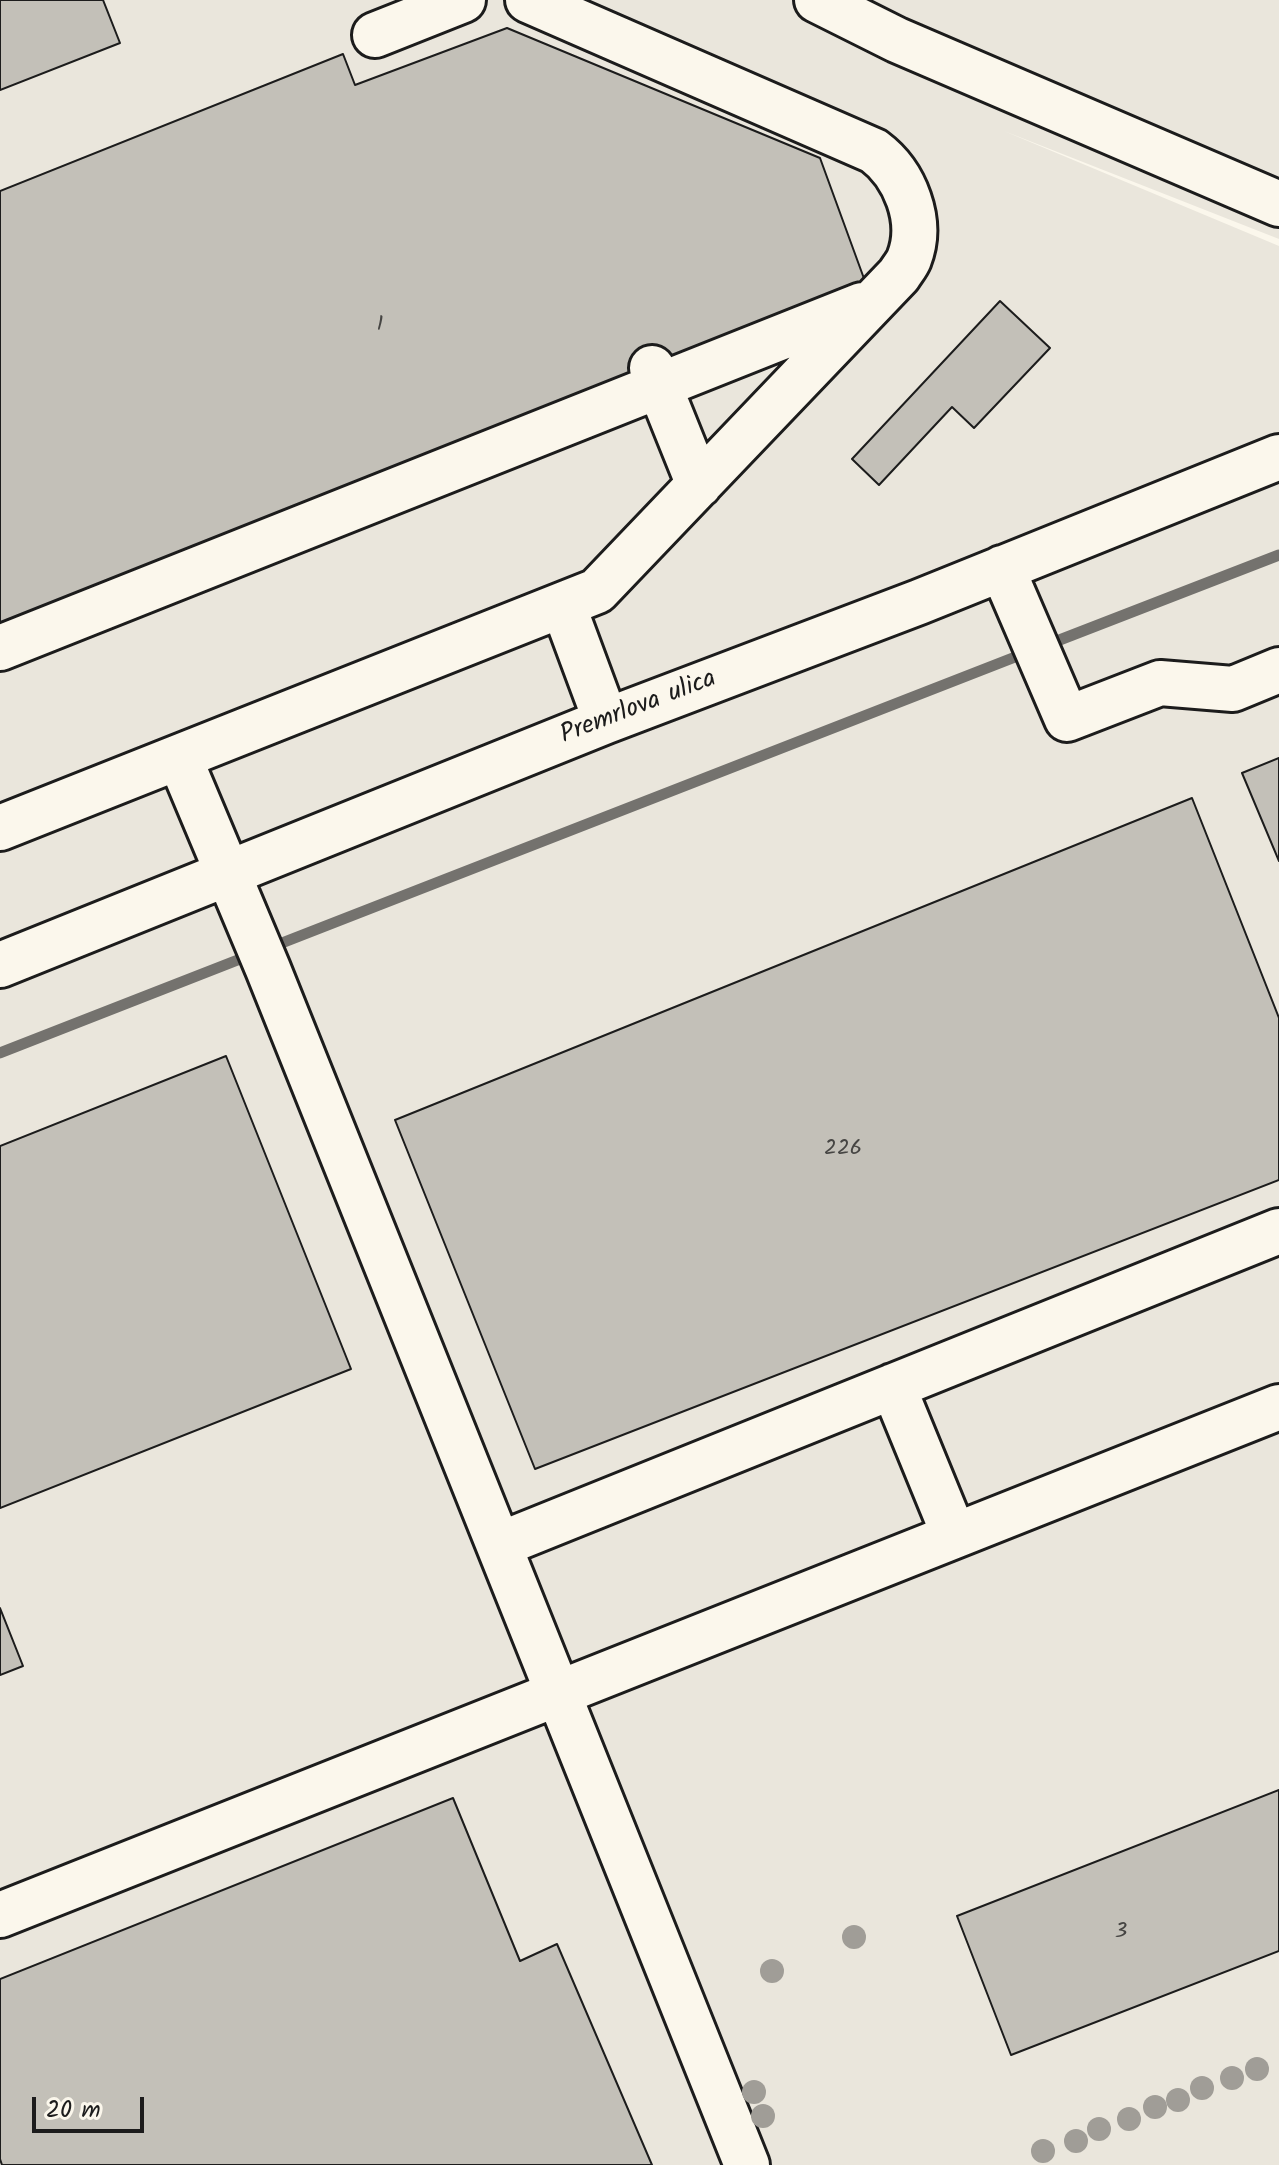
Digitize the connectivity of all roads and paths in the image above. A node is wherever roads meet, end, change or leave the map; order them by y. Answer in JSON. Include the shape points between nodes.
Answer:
{"nodes":[{"id":1,"x":463,"y":0,"type":"edge"},
{"id":2,"x":528,"y":0,"type":"edge"},
{"id":3,"x":817,"y":0,"type":"edge"},
{"id":4,"x":375,"y":35,"type":"dead end"},
{"id":5,"x":1279,"y":204,"type":"edge"},
{"id":6,"x":875,"y":300,"type":"junction"},
{"id":7,"x":656,"y":377,"type":"junction"},
{"id":8,"x":1279,"y":457,"type":"edge"},
{"id":9,"x":699,"y":485,"type":"junction"},
{"id":10,"x":1002,"y":568,"type":"junction"},
{"id":11,"x":563,"y":605,"type":"junction"},
{"id":12,"x":0,"y":648,"type":"edge"},
{"id":13,"x":1279,"y":670,"type":"edge"},
{"id":14,"x":606,"y":721,"type":"junction"},
{"id":15,"x":179,"y":757,"type":"junction"},
{"id":16,"x":0,"y":828,"type":"edge"},
{"id":17,"x":228,"y":874,"type":"junction"},
{"id":18,"x":0,"y":965,"type":"edge"},
{"id":19,"x":1279,"y":1231,"type":"edge"},
{"id":20,"x":893,"y":1386,"type":"junction"},
{"id":21,"x":1279,"y":1407,"type":"edge"},
{"id":22,"x":954,"y":1535,"type":"junction"},
{"id":23,"x":499,"y":1545,"type":"junction"},
{"id":24,"x":557,"y":1693,"type":"junction"},
{"id":25,"x":0,"y":1915,"type":"edge"},
{"id":26,"x":747,"y":2165,"type":"edge"}],
"edges":[{"from":1,"to":4,"type":"street"},
{"from":2,"to":6,"type":"street","via":[[888,161],[908,198],[913,236],[899,275]]},
{"from":3,"to":5,"type":"street","via":[[897,40]]},
{"from":6,"to":7,"type":"street"},
{"from":6,"to":9,"type":"street"},
{"from":7,"to":9,"type":"street"},
{"from":7,"to":12,"type":"street"},
{"from":8,"to":10,"type":"street","name":"Premrlova ulica"},
{"from":9,"to":11,"type":"street","via":[[597,591]]},
{"from":10,"to":13,"type":"street","via":[[1067,719],[1160,683],[1233,689]]},
{"from":10,"to":14,"type":"street","name":"Premrlova ulica"},
{"from":11,"to":14,"type":"street"},
{"from":11,"to":15,"type":"street"},
{"from":14,"to":17,"type":"street","name":"Premrlova ulica"},
{"from":15,"to":16,"type":"street"},
{"from":15,"to":17,"type":"street"},
{"from":17,"to":18,"type":"street","name":"Premrlova ulica"},
{"from":17,"to":23,"type":"street"},
{"from":19,"to":20,"type":"street"},
{"from":20,"to":22,"type":"street"},
{"from":20,"to":23,"type":"street"},
{"from":21,"to":22,"type":"street"},
{"from":22,"to":24,"type":"street"},
{"from":23,"to":24,"type":"street"},
{"from":24,"to":25,"type":"street"},
{"from":24,"to":26,"type":"street"}]}
